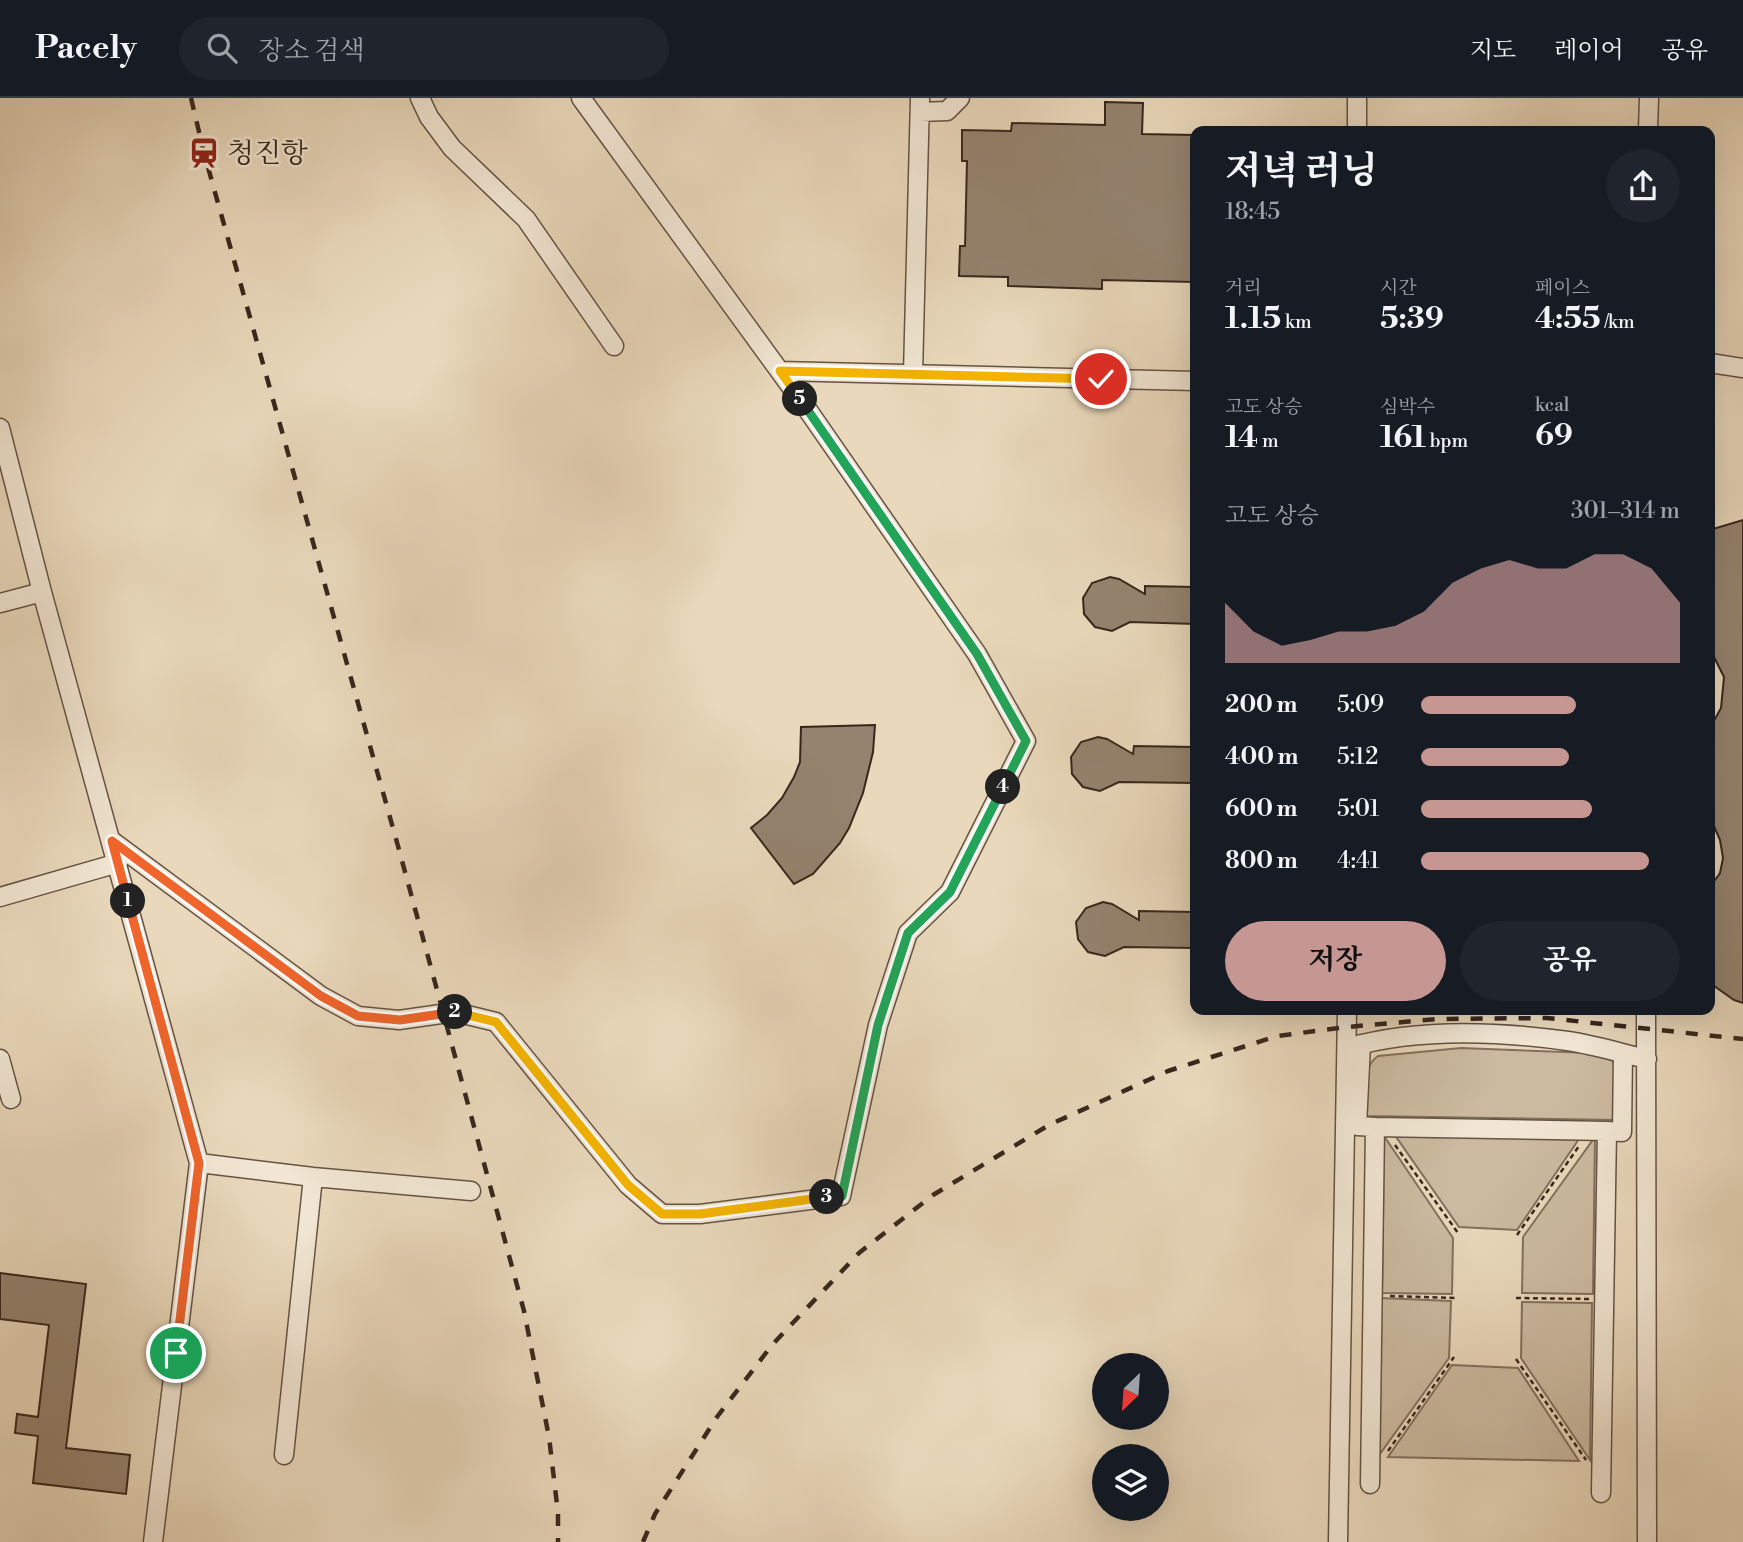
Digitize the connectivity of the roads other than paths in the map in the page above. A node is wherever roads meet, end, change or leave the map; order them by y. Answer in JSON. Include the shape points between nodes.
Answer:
{"nodes":[{"id":1,"x":420,"y":98,"type":"edge"},
{"id":2,"x":581,"y":98,"type":"edge"},
{"id":3,"x":960,"y":98,"type":"edge"},
{"id":4,"x":1357,"y":98,"type":"edge"},
{"id":5,"x":1649,"y":98,"type":"edge"},
{"id":6,"x":920,"y":105,"type":"edge"},
{"id":7,"x":1357,"y":126,"type":"edge"},
{"id":8,"x":1648,"y":126,"type":"edge"},
{"id":9,"x":614,"y":346,"type":"dead end"},
{"id":10,"x":1715,"y":364,"type":"edge"},
{"id":11,"x":1743,"y":368,"type":"edge"},
{"id":12,"x":780,"y":371,"type":"junction"},
{"id":13,"x":914,"y":374,"type":"junction"},
{"id":14,"x":1190,"y":381,"type":"edge"},
{"id":15,"x":0,"y":428,"type":"edge"},
{"id":16,"x":42,"y":592,"type":"junction"},
{"id":17,"x":0,"y":603,"type":"edge"},
{"id":18,"x":112,"y":841,"type":"junction"},
{"id":19,"x":118,"y":863,"type":"junction"},
{"id":20,"x":0,"y":897,"type":"edge"},
{"id":21,"x":1348,"y":1015,"type":"edge"},
{"id":22,"x":1646,"y":1015,"type":"edge"},
{"id":23,"x":1354,"y":1046,"type":"junction"},
{"id":24,"x":1623,"y":1054,"type":"junction"},
{"id":25,"x":0,"y":1059,"type":"edge"},
{"id":26,"x":1647,"y":1059,"type":"junction"},
{"id":27,"x":11,"y":1100,"type":"dead end"},
{"id":28,"x":1378,"y":1127,"type":"junction"},
{"id":29,"x":1599,"y":1130,"type":"junction"},
{"id":30,"x":199,"y":1163,"type":"junction"},
{"id":31,"x":313,"y":1177,"type":"junction"},
{"id":32,"x":471,"y":1191,"type":"dead end"},
{"id":33,"x":284,"y":1455,"type":"dead end"},
{"id":34,"x":1370,"y":1484,"type":"dead end"},
{"id":35,"x":1601,"y":1493,"type":"dead end"},
{"id":36,"x":153,"y":1542,"type":"edge"},
{"id":37,"x":1338,"y":1542,"type":"edge"},
{"id":38,"x":1647,"y":1542,"type":"edge"}],
"edges":[{"from":1,"to":9,"type":"street","via":[[452,148],[526,219]]},
{"from":2,"to":12,"type":"street"},
{"from":3,"to":6,"type":"street","via":[[947,111]]},
{"from":4,"to":7,"type":"street"},
{"from":5,"to":8,"type":"street"},
{"from":6,"to":13,"type":"street"},
{"from":10,"to":11,"type":"street"},
{"from":12,"to":13,"type":"street"},
{"from":12,"to":18,"type":"street","via":[[977,654],[1026,741],[950,892],[908,933],[878,1025],[842,1196],[700,1214],[662,1214],[628,1185],[496,1022],[455,1012],[400,1020],[358,1016],[321,996]]},
{"from":13,"to":14,"type":"street"},
{"from":15,"to":16,"type":"street"},
{"from":16,"to":17,"type":"street"},
{"from":16,"to":18,"type":"street"},
{"from":18,"to":19,"type":"street"},
{"from":19,"to":20,"type":"street"},
{"from":19,"to":30,"type":"street"},
{"from":21,"to":23,"type":"street"},
{"from":22,"to":26,"type":"street"},
{"from":23,"to":24,"type":"street","via":[[1448,1034],[1511,1035],[1569,1041]]},
{"from":23,"to":28,"type":"street","via":[[1357,1126]]},
{"from":23,"to":37,"type":"street"},
{"from":24,"to":26,"type":"street"},
{"from":24,"to":29,"type":"street","via":[[1622,1132]]},
{"from":25,"to":27,"type":"street"},
{"from":26,"to":38,"type":"street"},
{"from":28,"to":29,"type":"street"},
{"from":28,"to":34,"type":"street"},
{"from":29,"to":35,"type":"street","via":[[1604,1299]]},
{"from":30,"to":31,"type":"street"},
{"from":30,"to":36,"type":"street"},
{"from":31,"to":32,"type":"street"},
{"from":31,"to":33,"type":"street"}]}
